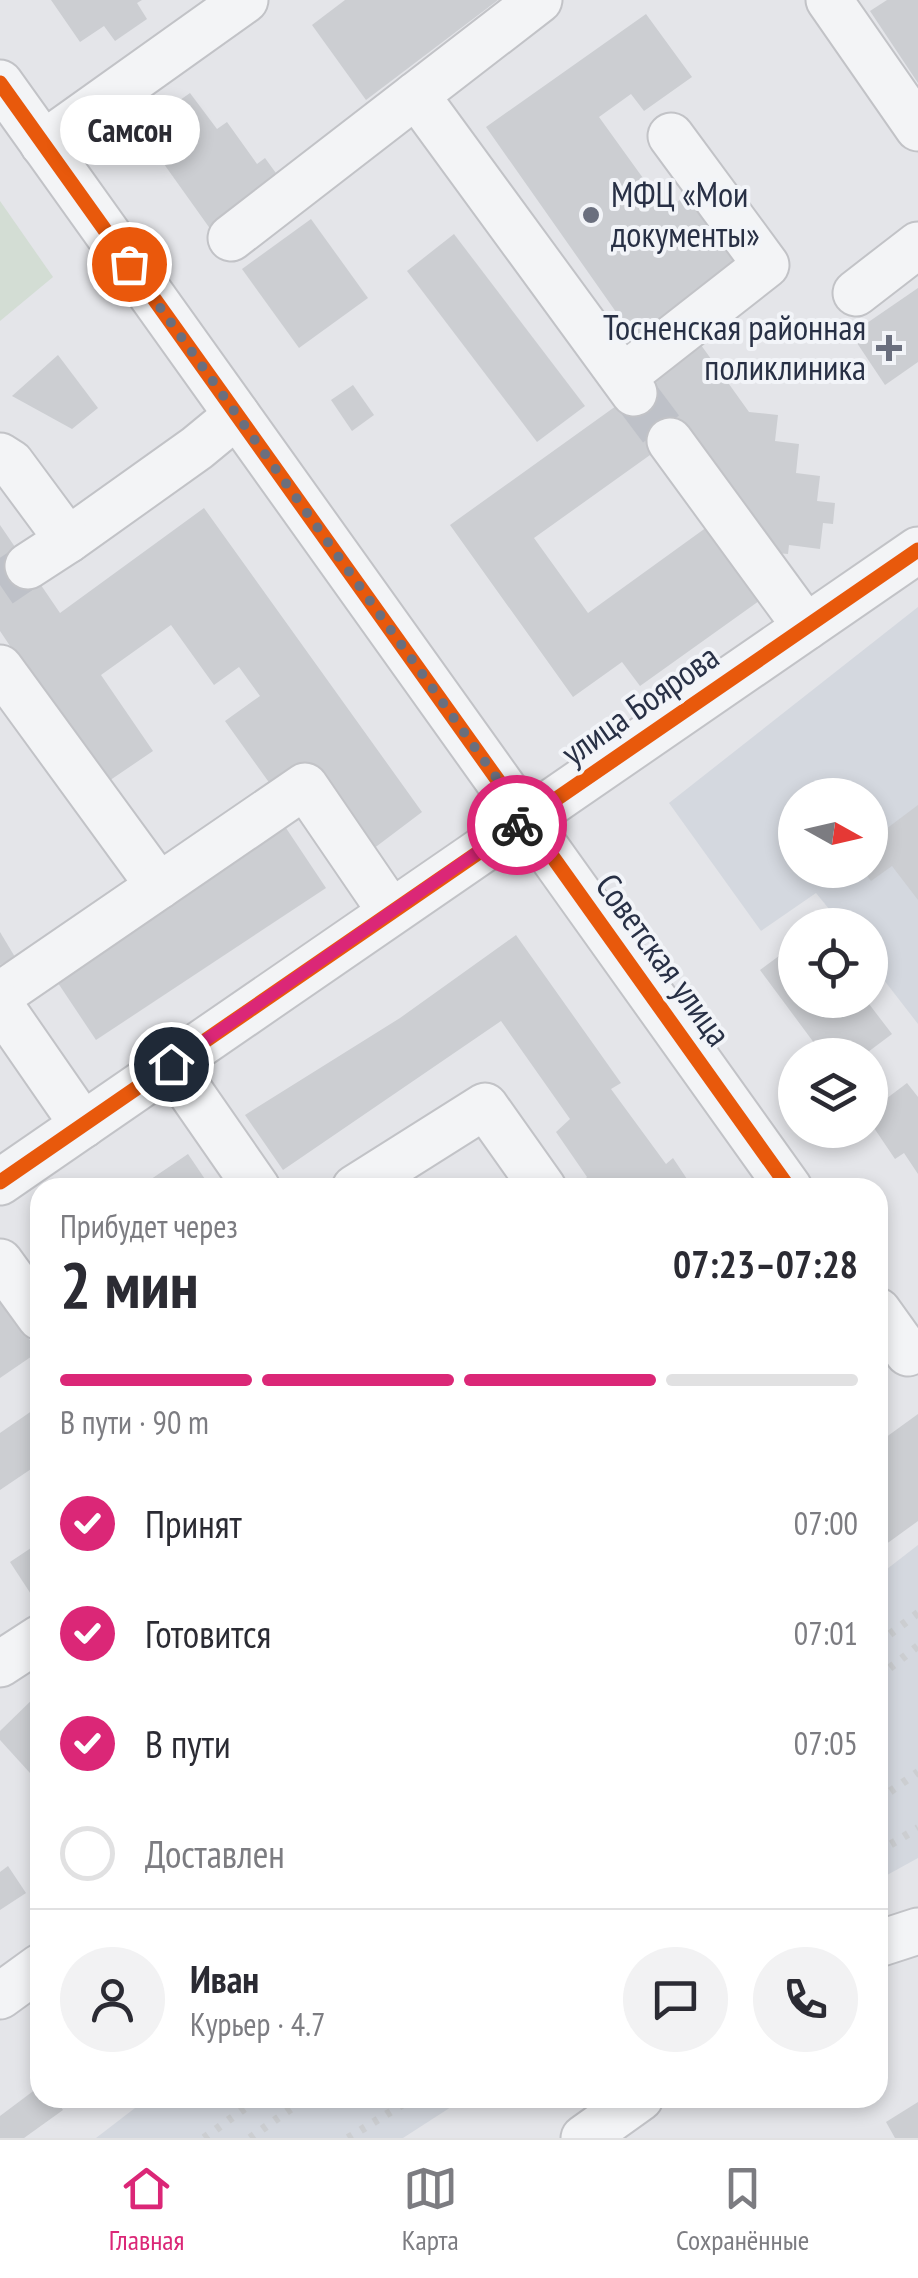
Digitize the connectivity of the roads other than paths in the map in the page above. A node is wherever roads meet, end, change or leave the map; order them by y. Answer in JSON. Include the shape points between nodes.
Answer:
{"nodes":[{"id":1,"x":246,"y":0,"type":"edge"},
{"id":2,"x":539,"y":0,"type":"edge"},
{"id":3,"x":829,"y":0,"type":"edge"},
{"id":4,"x":0,"y":83,"type":"edge"},
{"id":5,"x":416,"y":95,"type":"junction"},
{"id":6,"x":918,"y":128,"type":"edge"},
{"id":7,"x":671,"y":136,"type":"dead end"},
{"id":8,"x":43,"y":144,"type":"junction"},
{"id":9,"x":230,"y":238,"type":"dead end"},
{"id":10,"x":918,"y":245,"type":"edge"},
{"id":11,"x":856,"y":292,"type":"dead end"},
{"id":12,"x":237,"y":415,"type":"junction"},
{"id":13,"x":670,"y":441,"type":"tunnel mouth"},
{"id":14,"x":0,"y":456,"type":"edge"},
{"id":15,"x":68,"y":540,"type":"junction"},
{"id":16,"x":918,"y":550,"type":"edge"},
{"id":17,"x":28,"y":566,"type":"tunnel mouth"},
{"id":18,"x":806,"y":627,"type":"junction"},
{"id":19,"x":0,"y":668,"type":"edge"},
{"id":20,"x":526,"y":819,"type":"junction"},
{"id":21,"x":159,"y":886,"type":"junction"},
{"id":22,"x":391,"y":912,"type":"junction"},
{"id":23,"x":0,"y":995,"type":"edge"},
{"id":24,"x":0,"y":1005,"type":"edge"},
{"id":25,"x":171,"y":1064,"type":"junction"},
{"id":26,"x":82,"y":1126,"type":"junction"},
{"id":27,"x":251,"y":1178,"type":"edge"},
{"id":28,"x":371,"y":1178,"type":"edge"},
{"id":29,"x":536,"y":1178,"type":"edge"},
{"id":30,"x":782,"y":1178,"type":"edge"},
{"id":31,"x":0,"y":1182,"type":"edge"},
{"id":32,"x":0,"y":1262,"type":"edge"},
{"id":33,"x":30,"y":1303,"type":"edge"},
{"id":34,"x":888,"y":1331,"type":"edge"},
{"id":35,"x":901,"y":1358,"type":"edge"},
{"id":36,"x":30,"y":1644,"type":"edge"},
{"id":37,"x":0,"y":1664,"type":"edge"},
{"id":38,"x":918,"y":1931,"type":"edge"},
{"id":39,"x":888,"y":1941,"type":"edge"},
{"id":40,"x":30,"y":1974,"type":"edge"},
{"id":41,"x":0,"y":1996,"type":"edge"},
{"id":42,"x":626,"y":2108,"type":"edge"},
{"id":43,"x":640,"y":2108,"type":"edge"},
{"id":44,"x":584,"y":2138,"type":"edge"},
{"id":45,"x":640,"y":2138,"type":"edge"}],
"edges":[{"from":1,"to":8,"type":"street"},
{"from":2,"to":5,"type":"street"},
{"from":3,"to":6,"type":"street"},
{"from":4,"to":8,"type":"street","name":"Советская улица"},
{"from":5,"to":7,"type":"street","via":[[628,385],[766,266]]},
{"from":5,"to":9,"type":"street"},
{"from":8,"to":12,"type":"street","name":"Советская улица"},
{"from":10,"to":11,"type":"street"},
{"from":12,"to":15,"type":"street"},
{"from":12,"to":20,"type":"street","name":"Советская улица"},
{"from":13,"to":18,"type":"street"},
{"from":14,"to":15,"type":"street"},
{"from":15,"to":17,"type":"street"},
{"from":16,"to":18,"type":"street","name":"улица Боярова"},
{"from":18,"to":20,"type":"street","name":"улица Боярова"},
{"from":19,"to":21,"type":"street"},
{"from":20,"to":22,"type":"street","name":"улица Боярова"},
{"from":20,"to":30,"type":"street","name":"Советская улица"},
{"from":21,"to":22,"type":"street","via":[[305,786]]},
{"from":21,"to":23,"type":"street"},
{"from":22,"to":25,"type":"street","name":"улица Боярова"},
{"from":24,"to":26,"type":"street"},
{"from":25,"to":26,"type":"street","name":"улица Боярова"},
{"from":25,"to":27,"type":"street"},
{"from":26,"to":31,"type":"street","name":"улица Боярова"},
{"from":28,"to":29,"type":"street","via":[[485,1106]]},
{"from":32,"to":33,"type":"street"},
{"from":34,"to":35,"type":"street"},
{"from":36,"to":37,"type":"street"},
{"from":38,"to":39,"type":"street"},
{"from":40,"to":41,"type":"street"},
{"from":42,"to":44,"type":"street"},
{"from":43,"to":45,"type":"street"}]}
